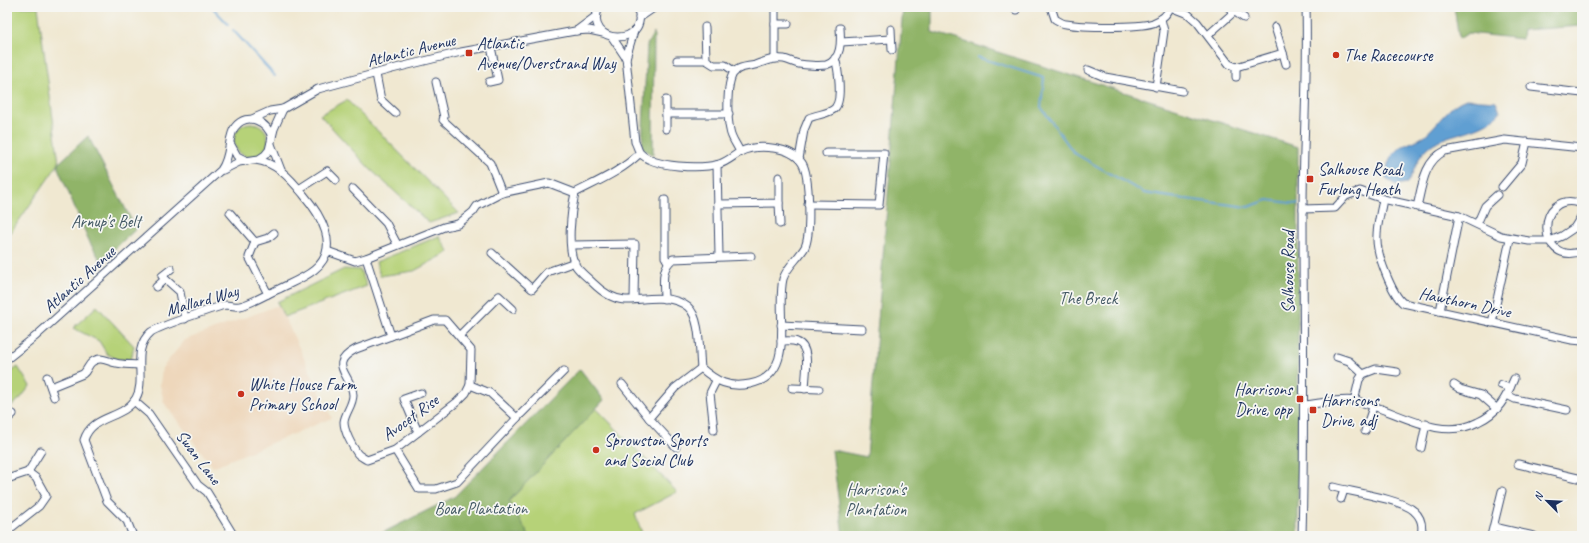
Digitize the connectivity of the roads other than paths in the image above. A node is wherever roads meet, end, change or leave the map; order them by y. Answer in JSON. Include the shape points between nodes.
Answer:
{"nodes":[{"id":1,"x":598,"y":7,"type":"edge"},
{"id":2,"x":636,"y":7,"type":"edge"},
{"id":3,"x":655,"y":7,"type":"edge"},
{"id":4,"x":1051,"y":7,"type":"edge"},
{"id":5,"x":1170,"y":7,"type":"edge"},
{"id":6,"x":1228,"y":7,"type":"edge"},
{"id":7,"x":1306,"y":7,"type":"edge"},
{"id":8,"x":775,"y":9,"type":"dead end"},
{"id":9,"x":1234,"y":12,"type":"junction"},
{"id":10,"x":596,"y":16,"type":"junction"},
{"id":11,"x":639,"y":18,"type":"junction"},
{"id":12,"x":1244,"y":18,"type":"dead end"},
{"id":13,"x":1161,"y":19,"type":"junction"},
{"id":14,"x":775,"y":24,"type":"junction"},
{"id":15,"x":788,"y":24,"type":"dead end"},
{"id":16,"x":705,"y":27,"type":"dead end"},
{"id":17,"x":1275,"y":27,"type":"dead end"},
{"id":18,"x":840,"y":28,"type":"dead end"},
{"id":19,"x":891,"y":29,"type":"dead end"},
{"id":20,"x":576,"y":31,"type":"junction"},
{"id":21,"x":634,"y":31,"type":"junction"},
{"id":22,"x":603,"y":33,"type":"junction"},
{"id":23,"x":1208,"y":35,"type":"junction"},
{"id":24,"x":612,"y":37,"type":"junction"},
{"id":25,"x":891,"y":39,"type":"junction"},
{"id":26,"x":841,"y":42,"type":"junction"},
{"id":27,"x":491,"y":47,"type":"junction"},
{"id":28,"x":892,"y":50,"type":"dead end"},
{"id":29,"x":1283,"y":53,"type":"junction"},
{"id":30,"x":626,"y":58,"type":"junction"},
{"id":31,"x":835,"y":58,"type":"junction"},
{"id":32,"x":775,"y":59,"type":"junction"},
{"id":33,"x":677,"y":60,"type":"dead end"},
{"id":34,"x":706,"y":60,"type":"junction"},
{"id":35,"x":1286,"y":64,"type":"dead end"},
{"id":36,"x":1236,"y":67,"type":"junction"},
{"id":37,"x":1088,"y":70,"type":"dead end"},
{"id":38,"x":735,"y":72,"type":"junction"},
{"id":39,"x":376,"y":74,"type":"junction"},
{"id":40,"x":1236,"y":77,"type":"dead end"},
{"id":41,"x":436,"y":82,"type":"dead end"},
{"id":42,"x":489,"y":82,"type":"dead end"},
{"id":43,"x":1156,"y":86,"type":"junction"},
{"id":44,"x":1532,"y":87,"type":"dead end"},
{"id":45,"x":1182,"y":91,"type":"dead end"},
{"id":46,"x":1582,"y":93,"type":"edge"},
{"id":47,"x":666,"y":100,"type":"dead end"},
{"id":48,"x":283,"y":109,"type":"junction"},
{"id":49,"x":395,"y":113,"type":"dead end"},
{"id":50,"x":666,"y":114,"type":"junction"},
{"id":51,"x":729,"y":114,"type":"junction"},
{"id":52,"x":252,"y":119,"type":"junction"},
{"id":53,"x":666,"y":129,"type":"dead end"},
{"id":54,"x":271,"y":141,"type":"junction"},
{"id":55,"x":1527,"y":142,"type":"junction"},
{"id":56,"x":230,"y":144,"type":"junction"},
{"id":57,"x":1582,"y":148,"type":"edge"},
{"id":58,"x":740,"y":152,"type":"junction"},
{"id":59,"x":640,"y":153,"type":"junction"},
{"id":60,"x":826,"y":153,"type":"dead end"},
{"id":61,"x":799,"y":159,"type":"junction"},
{"id":62,"x":251,"y":160,"type":"junction"},
{"id":63,"x":717,"y":165,"type":"junction"},
{"id":64,"x":222,"y":170,"type":"junction"},
{"id":65,"x":282,"y":172,"type":"junction"},
{"id":66,"x":779,"y":177,"type":"dead end"},
{"id":67,"x":336,"y":180,"type":"dead end"},
{"id":68,"x":1502,"y":187,"type":"dead end"},
{"id":69,"x":299,"y":189,"type":"junction"},
{"id":70,"x":353,"y":190,"type":"dead end"},
{"id":71,"x":502,"y":193,"type":"junction"},
{"id":72,"x":575,"y":193,"type":"junction"},
{"id":73,"x":1497,"y":195,"type":"dead end"},
{"id":74,"x":665,"y":200,"type":"dead end"},
{"id":75,"x":1383,"y":200,"type":"junction"},
{"id":76,"x":779,"y":203,"type":"junction"},
{"id":77,"x":718,"y":204,"type":"junction"},
{"id":78,"x":808,"y":204,"type":"junction"},
{"id":79,"x":1582,"y":204,"type":"edge"},
{"id":80,"x":1417,"y":207,"type":"junction"},
{"id":81,"x":1303,"y":209,"type":"junction"},
{"id":82,"x":230,"y":212,"type":"dead end"},
{"id":83,"x":1582,"y":215,"type":"edge"},
{"id":84,"x":1459,"y":216,"type":"junction"},
{"id":85,"x":780,"y":224,"type":"dead end"},
{"id":86,"x":1477,"y":224,"type":"junction"},
{"id":87,"x":274,"y":233,"type":"dead end"},
{"id":88,"x":1510,"y":238,"type":"junction"},
{"id":89,"x":1550,"y":241,"type":"junction"},
{"id":90,"x":255,"y":242,"type":"junction"},
{"id":91,"x":397,"y":244,"type":"junction"},
{"id":92,"x":572,"y":245,"type":"junction"},
{"id":93,"x":327,"y":251,"type":"junction"},
{"id":94,"x":1582,"y":251,"type":"edge"},
{"id":95,"x":492,"y":253,"type":"dead end"},
{"id":96,"x":719,"y":256,"type":"junction"},
{"id":97,"x":751,"y":256,"type":"dead end"},
{"id":98,"x":366,"y":258,"type":"junction"},
{"id":99,"x":575,"y":262,"type":"junction"},
{"id":100,"x":668,"y":262,"type":"junction"},
{"id":101,"x":171,"y":269,"type":"dead end"},
{"id":102,"x":165,"y":278,"type":"junction"},
{"id":103,"x":156,"y":287,"type":"dead end"},
{"id":104,"x":268,"y":294,"type":"junction"},
{"id":105,"x":634,"y":299,"type":"junction"},
{"id":106,"x":664,"y":299,"type":"junction"},
{"id":107,"x":513,"y":309,"type":"dead end"},
{"id":108,"x":1440,"y":311,"type":"junction"},
{"id":109,"x":185,"y":319,"type":"junction"},
{"id":110,"x":1492,"y":323,"type":"junction"},
{"id":111,"x":781,"y":326,"type":"junction"},
{"id":112,"x":862,"y":329,"type":"dead end"},
{"id":113,"x":460,"y":335,"type":"junction"},
{"id":114,"x":391,"y":336,"type":"junction"},
{"id":115,"x":781,"y":341,"type":"junction"},
{"id":116,"x":1582,"y":341,"type":"edge"},
{"id":117,"x":1337,"y":358,"type":"dead end"},
{"id":118,"x":7,"y":359,"type":"edge"},
{"id":119,"x":139,"y":364,"type":"junction"},
{"id":120,"x":701,"y":368,"type":"junction"},
{"id":121,"x":564,"y":371,"type":"dead end"},
{"id":122,"x":1397,"y":372,"type":"dead end"},
{"id":123,"x":1363,"y":374,"type":"junction"},
{"id":124,"x":47,"y":377,"type":"dead end"},
{"id":125,"x":1514,"y":379,"type":"dead end"},
{"id":126,"x":716,"y":381,"type":"junction"},
{"id":127,"x":622,"y":384,"type":"dead end"},
{"id":128,"x":470,"y":385,"type":"junction"},
{"id":129,"x":1501,"y":385,"type":"dead end"},
{"id":130,"x":1454,"y":386,"type":"dead end"},
{"id":131,"x":51,"y":387,"type":"junction"},
{"id":132,"x":792,"y":388,"type":"dead end"},
{"id":133,"x":1510,"y":388,"type":"junction"},
{"id":134,"x":805,"y":389,"type":"junction"},
{"id":135,"x":819,"y":389,"type":"dead end"},
{"id":136,"x":421,"y":393,"type":"dead end"},
{"id":137,"x":1507,"y":395,"type":"junction"},
{"id":138,"x":54,"y":397,"type":"dead end"},
{"id":139,"x":134,"y":401,"type":"junction"},
{"id":140,"x":1354,"y":401,"type":"junction"},
{"id":141,"x":1304,"y":405,"type":"junction"},
{"id":142,"x":1373,"y":407,"type":"junction"},
{"id":143,"x":1497,"y":409,"type":"junction"},
{"id":144,"x":1567,"y":410,"type":"dead end"},
{"id":145,"x":13,"y":414,"type":"dead end"},
{"id":146,"x":517,"y":418,"type":"junction"},
{"id":147,"x":649,"y":418,"type":"junction"},
{"id":148,"x":7,"y":420,"type":"edge"},
{"id":149,"x":1426,"y":424,"type":"junction"},
{"id":150,"x":714,"y":430,"type":"dead end"},
{"id":151,"x":1365,"y":431,"type":"dead end"},
{"id":152,"x":418,"y":432,"type":"junction"},
{"id":153,"x":676,"y":447,"type":"dead end"},
{"id":154,"x":1421,"y":448,"type":"dead end"},
{"id":155,"x":395,"y":450,"type":"junction"},
{"id":156,"x":41,"y":451,"type":"dead end"},
{"id":157,"x":1518,"y":464,"type":"dead end"},
{"id":158,"x":28,"y":472,"type":"junction"},
{"id":159,"x":8,"y":479,"type":"edge"},
{"id":160,"x":1582,"y":479,"type":"edge"},
{"id":161,"x":1333,"y":487,"type":"dead end"},
{"id":162,"x":1344,"y":490,"type":"junction"},
{"id":163,"x":1502,"y":491,"type":"dead end"},
{"id":164,"x":1341,"y":499,"type":"dead end"},
{"id":165,"x":1494,"y":527,"type":"junction"},
{"id":166,"x":7,"y":529,"type":"edge"},
{"id":167,"x":230,"y":535,"type":"edge"},
{"id":168,"x":133,"y":536,"type":"edge"},
{"id":169,"x":1302,"y":536,"type":"edge"},
{"id":170,"x":1421,"y":536,"type":"edge"},
{"id":171,"x":1491,"y":536,"type":"edge"},
{"id":172,"x":1534,"y":536,"type":"edge"}],
"edges":[{"from":1,"to":10,"type":"street"},
{"from":2,"to":11,"type":"street"},
{"from":3,"to":11,"type":"street"},
{"from":4,"to":13,"type":"street","via":[[1055,19],[1065,24],[1112,26],[1152,23]]},
{"from":5,"to":13,"type":"street","via":[[1169,12]]},
{"from":5,"to":23,"type":"street","via":[[1188,14]]},
{"from":6,"to":9,"type":"street"},
{"from":7,"to":81,"type":"street","name":"Salhouse Road"},
{"from":8,"to":14,"type":"street"},
{"from":9,"to":12,"type":"street"},
{"from":9,"to":23,"type":"street"},
{"from":10,"to":20,"type":"street","name":"Atlantic Avenue"},
{"from":10,"to":22,"type":"street"},
{"from":11,"to":21,"type":"street"},
{"from":13,"to":43,"type":"street","via":[[1164,31]]},
{"from":14,"to":15,"type":"street"},
{"from":14,"to":32,"type":"street"},
{"from":16,"to":34,"type":"street"},
{"from":17,"to":29,"type":"street"},
{"from":18,"to":26,"type":"street"},
{"from":19,"to":25,"type":"street"},
{"from":20,"to":22,"type":"street","name":"Atlantic Avenue"},
{"from":20,"to":27,"type":"street","name":"Atlantic Avenue"},
{"from":21,"to":24,"type":"street","via":[[621,38]]},
{"from":21,"to":30,"type":"street"},
{"from":22,"to":24,"type":"street","name":"Atlantic Avenue"},
{"from":23,"to":36,"type":"street","via":[[1229,64]]},
{"from":24,"to":30,"type":"street"},
{"from":25,"to":26,"type":"street"},
{"from":25,"to":28,"type":"street"},
{"from":26,"to":31,"type":"street"},
{"from":27,"to":39,"type":"street","name":"Atlantic Avenue"},
{"from":27,"to":42,"type":"street","via":[[498,80]]},
{"from":29,"to":35,"type":"street"},
{"from":29,"to":36,"type":"street"},
{"from":30,"to":59,"type":"street","via":[[635,142]]},
{"from":31,"to":32,"type":"street","via":[[826,65],[799,64],[786,59]]},
{"from":31,"to":61,"type":"street","via":[[838,68],[839,101],[835,108],[809,118],[804,130]]},
{"from":32,"to":38,"type":"street","via":[[745,66]]},
{"from":33,"to":34,"type":"street"},
{"from":34,"to":38,"type":"street","via":[[714,65],[725,65]]},
{"from":36,"to":40,"type":"street"},
{"from":37,"to":43,"type":"street","via":[[1105,77]]},
{"from":38,"to":51,"type":"street","via":[[730,78],[729,85]]},
{"from":39,"to":48,"type":"street","name":"Atlantic Avenue","via":[[318,89]]},
{"from":39,"to":49,"type":"street","via":[[381,100]]},
{"from":41,"to":71,"type":"street","via":[[443,120],[490,163]]},
{"from":43,"to":45,"type":"street"},
{"from":44,"to":46,"type":"street"},
{"from":47,"to":50,"type":"street"},
{"from":48,"to":52,"type":"street","name":"Atlantic Avenue","via":[[270,111]]},
{"from":48,"to":54,"type":"street","name":"Atlantic Avenue"},
{"from":50,"to":51,"type":"street"},
{"from":50,"to":53,"type":"street"},
{"from":51,"to":58,"type":"street","via":[[730,131]]},
{"from":52,"to":54,"type":"street","via":[[267,126]]},
{"from":52,"to":56,"type":"street","name":"Atlantic Avenue","via":[[242,121],[236,126],[232,131]]},
{"from":54,"to":62,"type":"street","name":"Atlantic Avenue","via":[[265,155]]},
{"from":54,"to":65,"type":"street"},
{"from":55,"to":57,"type":"street"},
{"from":55,"to":68,"type":"street","via":[[1522,163]]},
{"from":55,"to":80,"type":"street","via":[[1505,140],[1453,149],[1437,155],[1426,173]]},
{"from":56,"to":62,"type":"street","via":[[237,156]]},
{"from":56,"to":64,"type":"street","name":"Atlantic Avenue","via":[[226,164]]},
{"from":58,"to":61,"type":"street","via":[[759,148],[778,149]]},
{"from":58,"to":63,"type":"street"},
{"from":59,"to":63,"type":"street","via":[[652,161],[666,165]]},
{"from":59,"to":72,"type":"street","via":[[612,174]]},
{"from":60,"to":78,"type":"street","via":[[884,153],[878,205]]},
{"from":61,"to":78,"type":"street","via":[[806,176]]},
{"from":62,"to":64,"type":"street","name":"Atlantic Avenue"},
{"from":62,"to":65,"type":"street","via":[[273,165]]},
{"from":63,"to":77,"type":"street"},
{"from":64,"to":118,"type":"street","name":"Atlantic Avenue"},
{"from":65,"to":69,"type":"street"},
{"from":66,"to":76,"type":"street"},
{"from":67,"to":69,"type":"street","via":[[326,171]]},
{"from":69,"to":93,"type":"street","via":[[318,211],[327,236]]},
{"from":70,"to":91,"type":"street","via":[[386,223]]},
{"from":71,"to":72,"type":"street","via":[[549,183]]},
{"from":71,"to":91,"type":"street","via":[[477,206],[458,224]]},
{"from":72,"to":92,"type":"street","via":[[570,227]]},
{"from":73,"to":86,"type":"street","via":[[1486,206]]},
{"from":74,"to":100,"type":"street"},
{"from":75,"to":80,"type":"street"},
{"from":75,"to":81,"type":"street","via":[[1360,191],[1346,196],[1334,208]]},
{"from":75,"to":108,"type":"street","name":"Hawthorn Drive","via":[[1376,241],[1394,293],[1407,304]]},
{"from":76,"to":77,"type":"street"},
{"from":76,"to":85,"type":"street"},
{"from":77,"to":96,"type":"street"},
{"from":78,"to":111,"type":"street","via":[[806,245],[784,277],[780,295]]},
{"from":79,"to":89,"type":"street","via":[[1565,202],[1552,211],[1546,226]]},
{"from":80,"to":84,"type":"street"},
{"from":81,"to":141,"type":"street","name":"Salhouse Road"},
{"from":82,"to":90,"type":"street"},
{"from":83,"to":89,"type":"street","via":[[1574,228]]},
{"from":84,"to":86,"type":"street"},
{"from":84,"to":108,"type":"street"},
{"from":86,"to":88,"type":"street"},
{"from":87,"to":90,"type":"street"},
{"from":88,"to":89,"type":"street"},
{"from":88,"to":110,"type":"street"},
{"from":89,"to":94,"type":"street","via":[[1566,253]]},
{"from":90,"to":104,"type":"street","via":[[249,257]]},
{"from":91,"to":98,"type":"street"},
{"from":92,"to":99,"type":"street"},
{"from":92,"to":105,"type":"street","via":[[635,244]]},
{"from":93,"to":98,"type":"street","via":[[355,261]]},
{"from":93,"to":104,"type":"street","name":"Mallard Way","via":[[315,269]]},
{"from":95,"to":99,"type":"street","via":[[532,289],[547,272]]},
{"from":96,"to":97,"type":"street"},
{"from":96,"to":100,"type":"street","via":[[673,259]]},
{"from":98,"to":114,"type":"street"},
{"from":99,"to":105,"type":"street","via":[[596,286],[609,296],[623,300]]},
{"from":100,"to":106,"type":"street","via":[[664,270]]},
{"from":101,"to":102,"type":"street","via":[[162,276]]},
{"from":102,"to":103,"type":"street"},
{"from":102,"to":109,"type":"street","via":[[180,292]]},
{"from":104,"to":109,"type":"street","name":"Mallard Way","via":[[240,306],[226,305]]},
{"from":105,"to":106,"type":"street"},
{"from":106,"to":120,"type":"street","via":[[688,307],[697,320]]},
{"from":107,"to":113,"type":"street","via":[[499,296]]},
{"from":108,"to":110,"type":"street","name":"Hawthorn Drive"},
{"from":109,"to":119,"type":"street","name":"Mallard Way","via":[[151,333],[143,343]]},
{"from":110,"to":116,"type":"street","name":"Hawthorn Drive"},
{"from":111,"to":112,"type":"street"},
{"from":111,"to":115,"type":"street"},
{"from":113,"to":114,"type":"street","name":"Avocet Rise","via":[[445,320],[434,320]]},
{"from":113,"to":128,"type":"street","name":"Avocet Rise","via":[[471,350]]},
{"from":114,"to":155,"type":"street","name":"Avocet Rise","via":[[345,355],[342,361],[343,371],[353,396],[344,422],[358,455],[367,460]]},
{"from":115,"to":126,"type":"street","via":[[781,352],[776,367],[769,377],[761,382],[744,385]]},
{"from":115,"to":134,"type":"street","via":[[795,342],[804,349]]},
{"from":117,"to":123,"type":"street","via":[[1349,361]]},
{"from":119,"to":131,"type":"street","via":[[98,359],[92,362],[83,374]]},
{"from":119,"to":139,"type":"street","name":"Mallard Way","via":[[138,395]]},
{"from":120,"to":126,"type":"street"},
{"from":120,"to":147,"type":"street","via":[[675,388]]},
{"from":121,"to":146,"type":"street"},
{"from":122,"to":123,"type":"street","via":[[1376,369]]},
{"from":123,"to":140,"type":"street"},
{"from":124,"to":131,"type":"street"},
{"from":125,"to":133,"type":"street"},
{"from":126,"to":150,"type":"street","via":[[710,393]]},
{"from":127,"to":147,"type":"street"},
{"from":128,"to":146,"type":"street","via":[[490,393]]},
{"from":128,"to":152,"type":"street","name":"Avocet Rise","via":[[457,402]]},
{"from":129,"to":133,"type":"street"},
{"from":130,"to":143,"type":"street","via":[[1481,395]]},
{"from":131,"to":138,"type":"street"},
{"from":132,"to":134,"type":"street"},
{"from":133,"to":137,"type":"street"},
{"from":134,"to":135,"type":"street"},
{"from":136,"to":152,"type":"street","via":[[402,400]]},
{"from":137,"to":143,"type":"street"},
{"from":137,"to":144,"type":"street","via":[[1514,399]]},
{"from":139,"to":167,"type":"street","name":"Swan Lane","via":[[149,414],[198,485],[207,492]]},
{"from":139,"to":168,"type":"street","via":[[123,410],[94,424],[87,430],[84,440],[107,501],[127,521]]},
{"from":140,"to":141,"type":"street"},
{"from":140,"to":142,"type":"street"},
{"from":141,"to":169,"type":"street","name":"Salhouse Road"},
{"from":142,"to":149,"type":"street"},
{"from":142,"to":151,"type":"street"},
{"from":143,"to":149,"type":"street","via":[[1488,417],[1465,428],[1445,430]]},
{"from":145,"to":148,"type":"street"},
{"from":146,"to":155,"type":"street","via":[[457,482],[436,489],[419,489]]},
{"from":147,"to":153,"type":"street"},
{"from":149,"to":154,"type":"street"},
{"from":152,"to":155,"type":"street","name":"Avocet Rise"},
{"from":156,"to":158,"type":"street"},
{"from":157,"to":160,"type":"street"},
{"from":158,"to":159,"type":"street"},
{"from":158,"to":166,"type":"street","via":[[36,478],[46,496],[39,506],[12,528]]},
{"from":161,"to":162,"type":"street"},
{"from":162,"to":164,"type":"street"},
{"from":162,"to":170,"type":"street","via":[[1409,507],[1420,519]]},
{"from":163,"to":165,"type":"street"},
{"from":165,"to":171,"type":"street"},
{"from":165,"to":172,"type":"street"}]}
